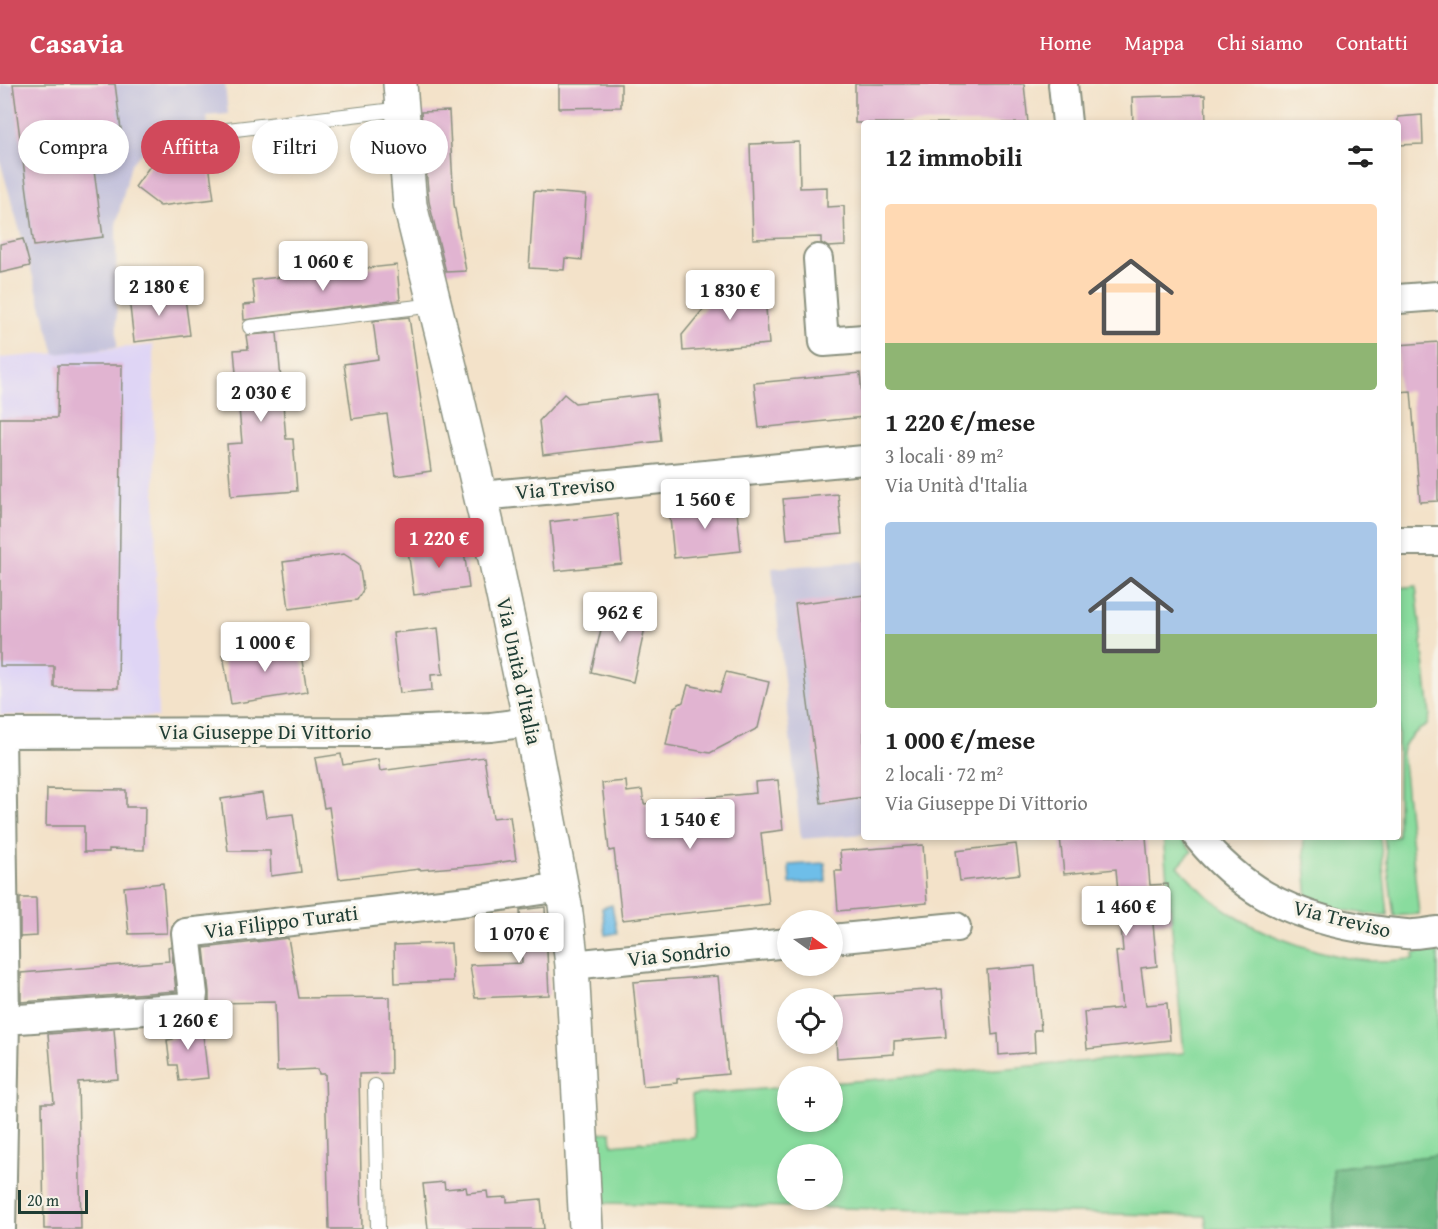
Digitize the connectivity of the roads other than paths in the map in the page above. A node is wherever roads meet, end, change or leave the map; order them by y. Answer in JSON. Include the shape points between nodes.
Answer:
{"nodes":[{"id":1,"x":1063,"y":84,"type":"edge"},
{"id":2,"x":401,"y":96,"type":"edge"},
{"id":3,"x":1067,"y":120,"type":"edge"},
{"id":4,"x":240,"y":127,"type":"edge"},
{"id":5,"x":818,"y":260,"type":"dead end"},
{"id":6,"x":1438,"y":296,"type":"edge"},
{"id":7,"x":1401,"y":299,"type":"edge"},
{"id":8,"x":435,"y":305,"type":"junction"},
{"id":9,"x":250,"y":327,"type":"dead end"},
{"id":10,"x":861,"y":339,"type":"edge"},
{"id":11,"x":861,"y":460,"type":"edge"},
{"id":12,"x":481,"y":496,"type":"junction"},
{"id":13,"x":1401,"y":541,"type":"edge"},
{"id":14,"x":1438,"y":543,"type":"edge"},
{"id":15,"x":530,"y":722,"type":"junction"},
{"id":16,"x":0,"y":733,"type":"edge"},
{"id":17,"x":1200,"y":840,"type":"edge"},
{"id":18,"x":562,"y":887,"type":"junction"},
{"id":19,"x":956,"y":927,"type":"dead end"},
{"id":20,"x":1438,"y":931,"type":"edge"},
{"id":21,"x":843,"y":938,"type":"edge"},
{"id":22,"x":777,"y":944,"type":"edge"},
{"id":23,"x":572,"y":965,"type":"junction"},
{"id":24,"x":5,"y":1020,"type":"junction"},
{"id":25,"x":375,"y":1086,"type":"dead end"},
{"id":26,"x":1,"y":1229,"type":"edge"},
{"id":27,"x":378,"y":1229,"type":"edge"},
{"id":28,"x":586,"y":1229,"type":"edge"}],
"edges":[{"from":1,"to":3,"type":"street"},
{"from":2,"to":4,"type":"lane"},
{"from":2,"to":8,"type":"street","name":"Via Unità d'Italia","via":[[410,205]]},
{"from":5,"to":10,"type":"street","via":[[824,342]]},
{"from":6,"to":7,"type":"street"},
{"from":8,"to":9,"type":"lane"},
{"from":8,"to":12,"type":"street","name":"Via Unità d'Italia"},
{"from":11,"to":12,"type":"street","name":"Via Treviso"},
{"from":12,"to":15,"type":"street","name":"Via Unità d'Italia"},
{"from":13,"to":14,"type":"street"},
{"from":15,"to":16,"type":"street","name":"Via Giuseppe Di Vittorio","via":[[382,732]]},
{"from":15,"to":18,"type":"street","name":"Via Unità d'Italia"},
{"from":16,"to":24,"type":"street"},
{"from":17,"to":20,"type":"street","name":"Via Treviso","via":[[1262,894],[1290,908],[1369,928],[1408,934]]},
{"from":18,"to":23,"type":"street","name":"Via Unità d'Italia"},
{"from":18,"to":24,"type":"street","name":"Via Filippo Turati","via":[[186,933],[193,994],[188,1007]]},
{"from":19,"to":21,"type":"street"},
{"from":22,"to":23,"type":"street","name":"Via Sondrio"},
{"from":23,"to":28,"type":"street","name":"Via Unità d'Italia"},
{"from":24,"to":26,"type":"street"},
{"from":25,"to":27,"type":"lane"}]}
